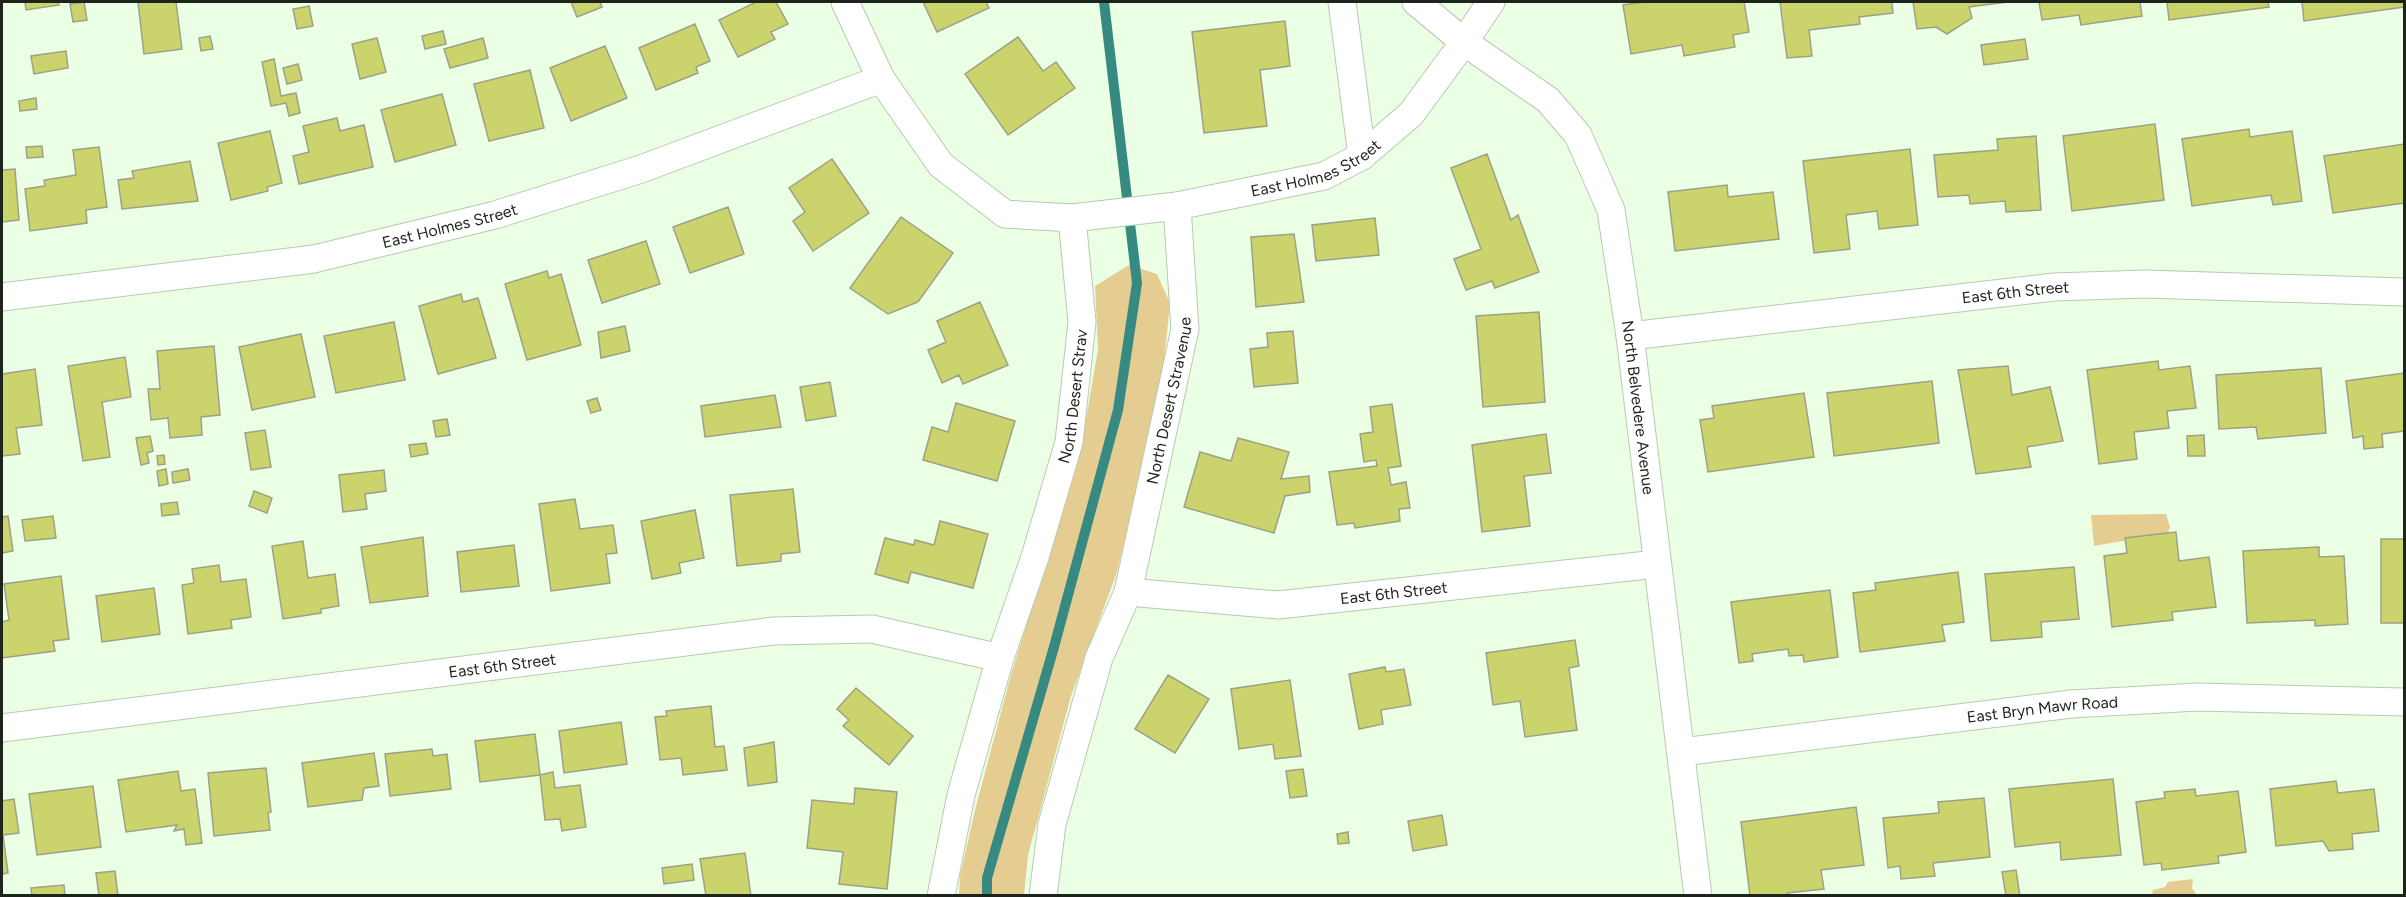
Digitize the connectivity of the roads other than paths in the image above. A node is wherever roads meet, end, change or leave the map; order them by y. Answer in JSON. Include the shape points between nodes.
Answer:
{"nodes":[{"id":1,"x":845,"y":2,"type":"edge"},
{"id":2,"x":1342,"y":2,"type":"edge"},
{"id":3,"x":1416,"y":2,"type":"edge"},
{"id":4,"x":1491,"y":2,"type":"edge"},
{"id":5,"x":1464,"y":42,"type":"junction"},
{"id":6,"x":881,"y":79,"type":"junction"},
{"id":7,"x":1362,"y":156,"type":"junction"},
{"id":8,"x":1178,"y":206,"type":"junction"},
{"id":9,"x":1072,"y":218,"type":"junction"},
{"id":10,"x":2404,"y":292,"type":"edge"},
{"id":11,"x":2,"y":297,"type":"edge"},
{"id":12,"x":1630,"y":336,"type":"junction"},
{"id":13,"x":1658,"y":564,"type":"junction"},
{"id":14,"x":1128,"y":592,"type":"junction"},
{"id":15,"x":1000,"y":658,"type":"junction"},
{"id":16,"x":2404,"y":702,"type":"edge"},
{"id":17,"x":2,"y":728,"type":"edge"},
{"id":18,"x":1682,"y":752,"type":"junction"},
{"id":19,"x":941,"y":896,"type":"edge"},
{"id":20,"x":1042,"y":896,"type":"edge"},
{"id":21,"x":1698,"y":896,"type":"edge"}],
"edges":[{"from":1,"to":6,"type":"street"},
{"from":2,"to":7,"type":"street"},
{"from":3,"to":5,"type":"street","name":"North Belvedere Avenue"},
{"from":4,"to":5,"type":"street","name":"East Holmes Street"},
{"from":5,"to":7,"type":"street","name":"East Holmes Street","via":[[1411,114]]},
{"from":5,"to":12,"type":"street","name":"North Belvedere Avenue","via":[[1548,100],[1578,135],[1611,210]]},
{"from":6,"to":9,"type":"street","via":[[940,165],[1005,214]]},
{"from":6,"to":11,"type":"street","name":"East Holmes Street","via":[[642,169],[495,215],[314,259]]},
{"from":7,"to":8,"type":"street","name":"East Holmes Street","via":[[1324,176]]},
{"from":8,"to":9,"type":"street","name":"East Holmes Street"},
{"from":8,"to":14,"type":"street","name":"North Desert Stravenue","via":[[1185,329]]},
{"from":9,"to":15,"type":"street","name":"North Desert Strav","via":[[1082,322],[1069,442]]},
{"from":10,"to":12,"type":"street","name":"East 6th Street","via":[[2145,284],[2054,287]]},
{"from":12,"to":13,"type":"street","name":"North Belvedere Avenue"},
{"from":13,"to":14,"type":"street","name":"East 6th Street","via":[[1278,605]]},
{"from":13,"to":18,"type":"street","name":"North Belvedere Avenue"},
{"from":14,"to":20,"type":"street","via":[[1099,658],[1052,824]]},
{"from":15,"to":17,"type":"street","name":"East 6th Street","via":[[872,629],[774,631]]},
{"from":15,"to":19,"type":"street","name":"North Desert Strav","via":[[961,795]]},
{"from":16,"to":18,"type":"street","name":"East Bryn Mawr Road","via":[[2198,697],[2071,704]]},
{"from":18,"to":21,"type":"street","name":"North Belvedere Avenue"}]}
